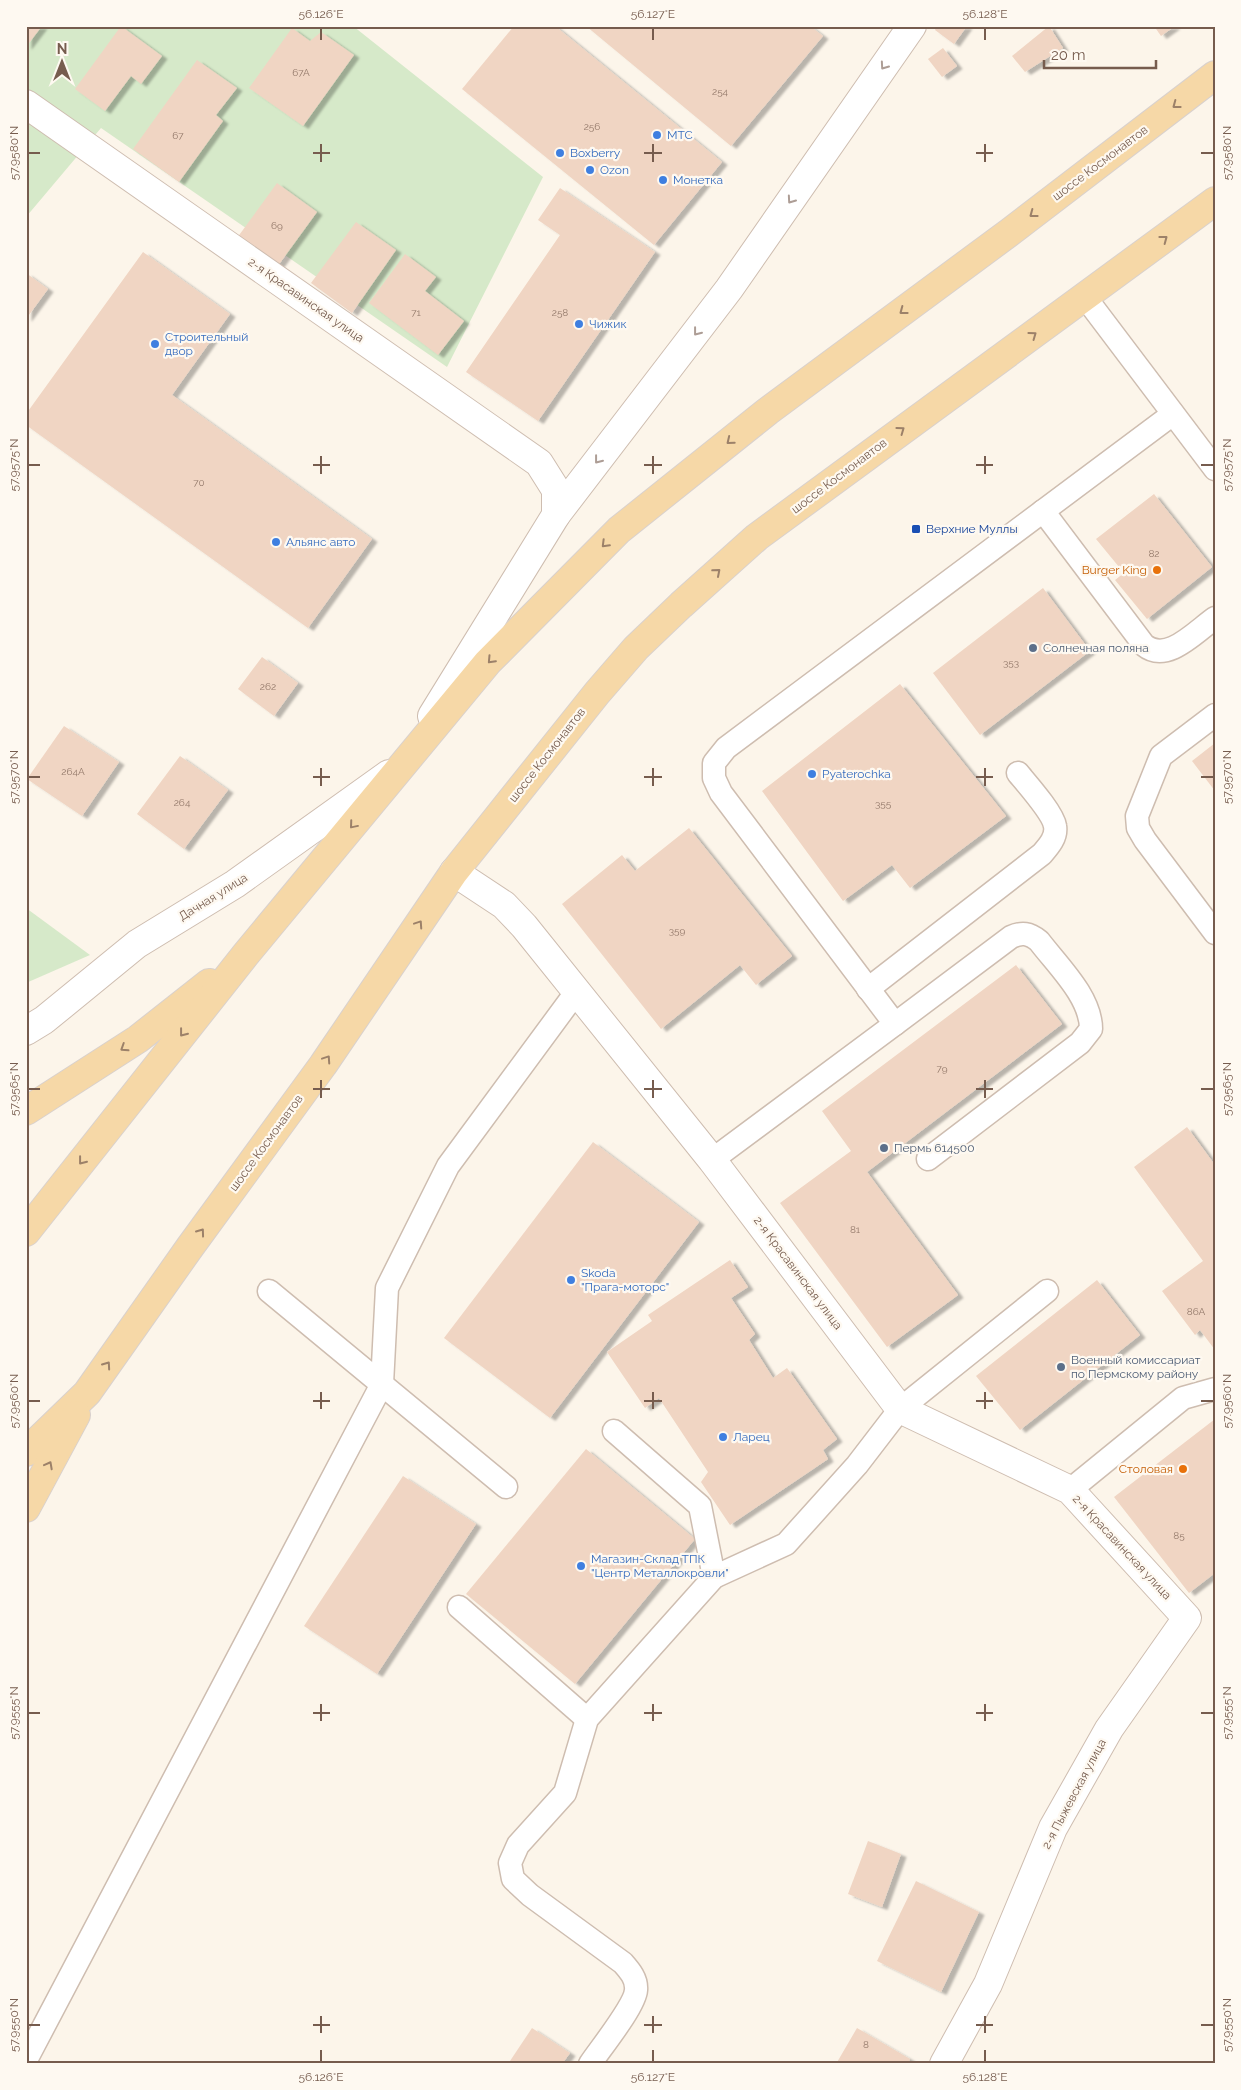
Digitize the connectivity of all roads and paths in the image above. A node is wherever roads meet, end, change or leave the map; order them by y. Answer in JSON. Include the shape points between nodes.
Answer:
{"nodes":[{"id":1,"x":903,"y":30,"type":"edge"},
{"id":2,"x":1215,"y":75,"type":"edge"},
{"id":3,"x":26,"y":104,"type":"edge"},
{"id":4,"x":1215,"y":201,"type":"edge"},
{"id":5,"x":1085,"y":297,"type":"junction"},
{"id":6,"x":1173,"y":414,"type":"junction"},
{"id":7,"x":1215,"y":469,"type":"edge"},
{"id":8,"x":1043,"y":511,"type":"junction"},
{"id":9,"x":556,"y":515,"type":"junction"},
{"id":10,"x":1215,"y":618,"type":"edge"},
{"id":11,"x":1215,"y":715,"type":"edge"},
{"id":12,"x":403,"y":764,"type":"junction"},
{"id":13,"x":1018,"y":773,"type":"dead end"},
{"id":14,"x":454,"y":872,"type":"junction"},
{"id":15,"x":1215,"y":933,"type":"edge"},
{"id":16,"x":246,"y":954,"type":"junction"},
{"id":17,"x":868,"y":989,"type":"junction"},
{"id":18,"x":578,"y":991,"type":"junction"},
{"id":19,"x":895,"y":1024,"type":"junction"},
{"id":20,"x":26,"y":1031,"type":"edge"},
{"id":21,"x":26,"y":1111,"type":"edge"},
{"id":22,"x":928,"y":1159,"type":"dead end"},
{"id":23,"x":712,"y":1160,"type":"junction"},
{"id":24,"x":26,"y":1232,"type":"edge"},
{"id":25,"x":269,"y":1291,"type":"dead end"},
{"id":26,"x":1047,"y":1291,"type":"dead end"},
{"id":27,"x":382,"y":1384,"type":"junction"},
{"id":28,"x":1215,"y":1389,"type":"edge"},
{"id":29,"x":87,"y":1393,"type":"junction"},
{"id":30,"x":900,"y":1409,"type":"junction"},
{"id":31,"x":614,"y":1431,"type":"dead end"},
{"id":32,"x":26,"y":1452,"type":"edge"},
{"id":33,"x":506,"y":1487,"type":"dead end"},
{"id":34,"x":1070,"y":1490,"type":"junction"},
{"id":35,"x":26,"y":1508,"type":"edge"},
{"id":36,"x":714,"y":1577,"type":"junction"},
{"id":37,"x":459,"y":1607,"type":"dead end"},
{"id":38,"x":1187,"y":1618,"type":"joint"},
{"id":39,"x":587,"y":1720,"type":"junction"},
{"id":40,"x":26,"y":2060,"type":"edge"},
{"id":41,"x":590,"y":2064,"type":"edge"},
{"id":42,"x":944,"y":2064,"type":"edge"}],
"edges":[{"from":1,"to":9,"type":"street","one_way":true,"via":[[729,289]]},
{"from":2,"to":12,"type":"main road","name":"шоссе Космонавтов","one_way":true,"via":[[768,411],[619,530],[488,662]]},
{"from":3,"to":9,"type":"street","name":"2-я Красавинская улица","via":[[539,463],[556,490]]},
{"from":5,"to":4,"type":"main road","name":"шоссе Космонавтов","one_way":true},
{"from":5,"to":6,"type":"lane"},
{"from":14,"to":5,"type":"main road","name":"шоссе Космонавтов","one_way":true,"via":[[597,693],[636,648],[681,605],[757,537]]},
{"from":6,"to":7,"type":"lane"},
{"from":6,"to":8,"type":"lane"},
{"from":8,"to":10,"type":"lane","via":[[1151,651],[1164,652],[1177,646]]},
{"from":8,"to":17,"type":"lane","via":[[726,748],[714,763],[714,778],[721,793]]},
{"from":9,"to":12,"type":"street"},
{"from":11,"to":15,"type":"lane","via":[[1161,756],[1137,816],[1138,828],[1145,840]]},
{"from":12,"to":16,"type":"main road","name":"шоссе Космонавтов","one_way":true},
{"from":12,"to":20,"type":"street","name":"Дачная улица","via":[[235,884],[137,944]]},
{"from":13,"to":17,"type":"lane","via":[[1048,812],[1055,826],[1053,841],[1042,854]]},
{"from":14,"to":18,"type":"street","name":"2-я Красавинская улица","via":[[504,905]]},
{"from":29,"to":14,"type":"main road","name":"шоссе Космонавтов","one_way":true,"via":[[323,1065]]},
{"from":16,"to":21,"type":"main road","one_way":true,"via":[[138,1040]]},
{"from":16,"to":24,"type":"main road","name":"шоссе Космонавтов","one_way":true},
{"from":17,"to":19,"type":"lane"},
{"from":18,"to":23,"type":"street","name":"2-я Красавинская улица"},
{"from":18,"to":27,"type":"lane","via":[[448,1166],[387,1288]]},
{"from":19,"to":22,"type":"lane","via":[[1020,933],[1031,934],[1039,941],[1085,1002],[1091,1016],[1092,1030],[1080,1043]]},
{"from":19,"to":23,"type":"lane"},
{"from":23,"to":30,"type":"street","name":"2-я Красавинская улица"},
{"from":25,"to":27,"type":"lane"},
{"from":26,"to":30,"type":"lane"},
{"from":27,"to":33,"type":"lane"},
{"from":27,"to":40,"type":"lane"},
{"from":28,"to":34,"type":"lane","via":[[1183,1398]]},
{"from":29,"to":32,"type":"main road","name":"шоссе Космонавтов"},
{"from":35,"to":29,"type":"main road","one_way":true},
{"from":30,"to":34,"type":"street","name":"2-я Красавинская улица"},
{"from":30,"to":36,"type":"lane","via":[[857,1465],[786,1544]]},
{"from":31,"to":36,"type":"lane","via":[[700,1506]]},
{"from":34,"to":38,"type":"street","name":"2-я Красавинская улица"},
{"from":36,"to":39,"type":"lane"},
{"from":37,"to":39,"type":"lane"},
{"from":38,"to":42,"type":"street","name":"2-я Пыжевская улица","via":[[1109,1730],[1053,1828],[988,1984]]},
{"from":39,"to":41,"type":"lane","via":[[564,1793],[518,1845],[510,1863],[513,1879],[530,1895],[623,1963],[634,1975],[636,1991],[629,2007]]}]}
